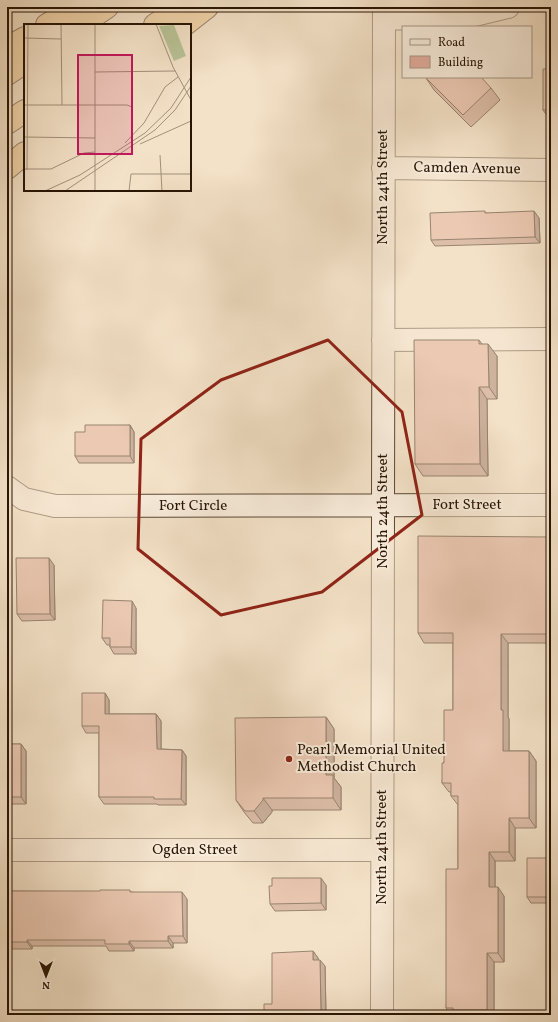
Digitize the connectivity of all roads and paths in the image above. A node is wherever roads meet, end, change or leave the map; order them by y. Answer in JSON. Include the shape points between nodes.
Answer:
{"nodes":[{"id":1,"x":78,"y":7,"type":"edge"},
{"id":2,"x":107,"y":7,"type":"edge"},
{"id":3,"x":182,"y":7,"type":"edge"},
{"id":4,"x":207,"y":7,"type":"edge"},
{"id":5,"x":508,"y":7,"type":"edge"},
{"id":6,"x":384,"y":13,"type":"edge"},
{"id":7,"x":49,"y":24,"type":"edge"},
{"id":8,"x":82,"y":24,"type":"edge"},
{"id":9,"x":156,"y":24,"type":"edge"},
{"id":10,"x":185,"y":24,"type":"edge"},
{"id":11,"x":24,"y":39,"type":"edge"},
{"id":12,"x":7,"y":48,"type":"edge"},
{"id":13,"x":24,"y":63,"type":"edge"},
{"id":14,"x":7,"y":74,"type":"edge"},
{"id":15,"x":24,"y":112,"type":"edge"},
{"id":16,"x":7,"y":123,"type":"edge"},
{"id":17,"x":24,"y":154,"type":"edge"},
{"id":18,"x":7,"y":168,"type":"edge"},
{"id":19,"x":383,"y":168,"type":"junction"},
{"id":20,"x":551,"y":170,"type":"edge"},
{"id":21,"x":551,"y":339,"type":"edge"},
{"id":22,"x":383,"y":340,"type":"junction"},
{"id":23,"x":7,"y":487,"type":"edge"},
{"id":24,"x":383,"y":505,"type":"junction"},
{"id":25,"x":551,"y":506,"type":"edge"},
{"id":26,"x":7,"y":850,"type":"edge"},
{"id":27,"x":382,"y":850,"type":"junction"},
{"id":28,"x":382,"y":1015,"type":"edge"}],
"edges":[{"from":1,"to":7,"type":"highway"},
{"from":2,"to":8,"type":"highway"},
{"from":3,"to":9,"type":"highway"},
{"from":4,"to":10,"type":"highway"},
{"from":5,"to":6,"type":"street","via":[[466,17],[423,19]]},
{"from":6,"to":19,"type":"street","name":"North 24th Street"},
{"from":11,"to":12,"type":"highway"},
{"from":13,"to":14,"type":"highway"},
{"from":15,"to":16,"type":"highway"},
{"from":17,"to":18,"type":"highway"},
{"from":19,"to":20,"type":"street","name":"Camden Avenue"},
{"from":19,"to":22,"type":"street","name":"North 24th Street"},
{"from":21,"to":22,"type":"street"},
{"from":22,"to":24,"type":"street","name":"North 24th Street"},
{"from":23,"to":24,"type":"street","name":"Fort Circle","via":[[24,499],[55,506]]},
{"from":24,"to":25,"type":"street","name":"Fort Street"},
{"from":24,"to":27,"type":"street","name":"North 24th Street"},
{"from":26,"to":27,"type":"street","name":"Ogden Street"},
{"from":27,"to":28,"type":"street","name":"North 24th Street"}]}
